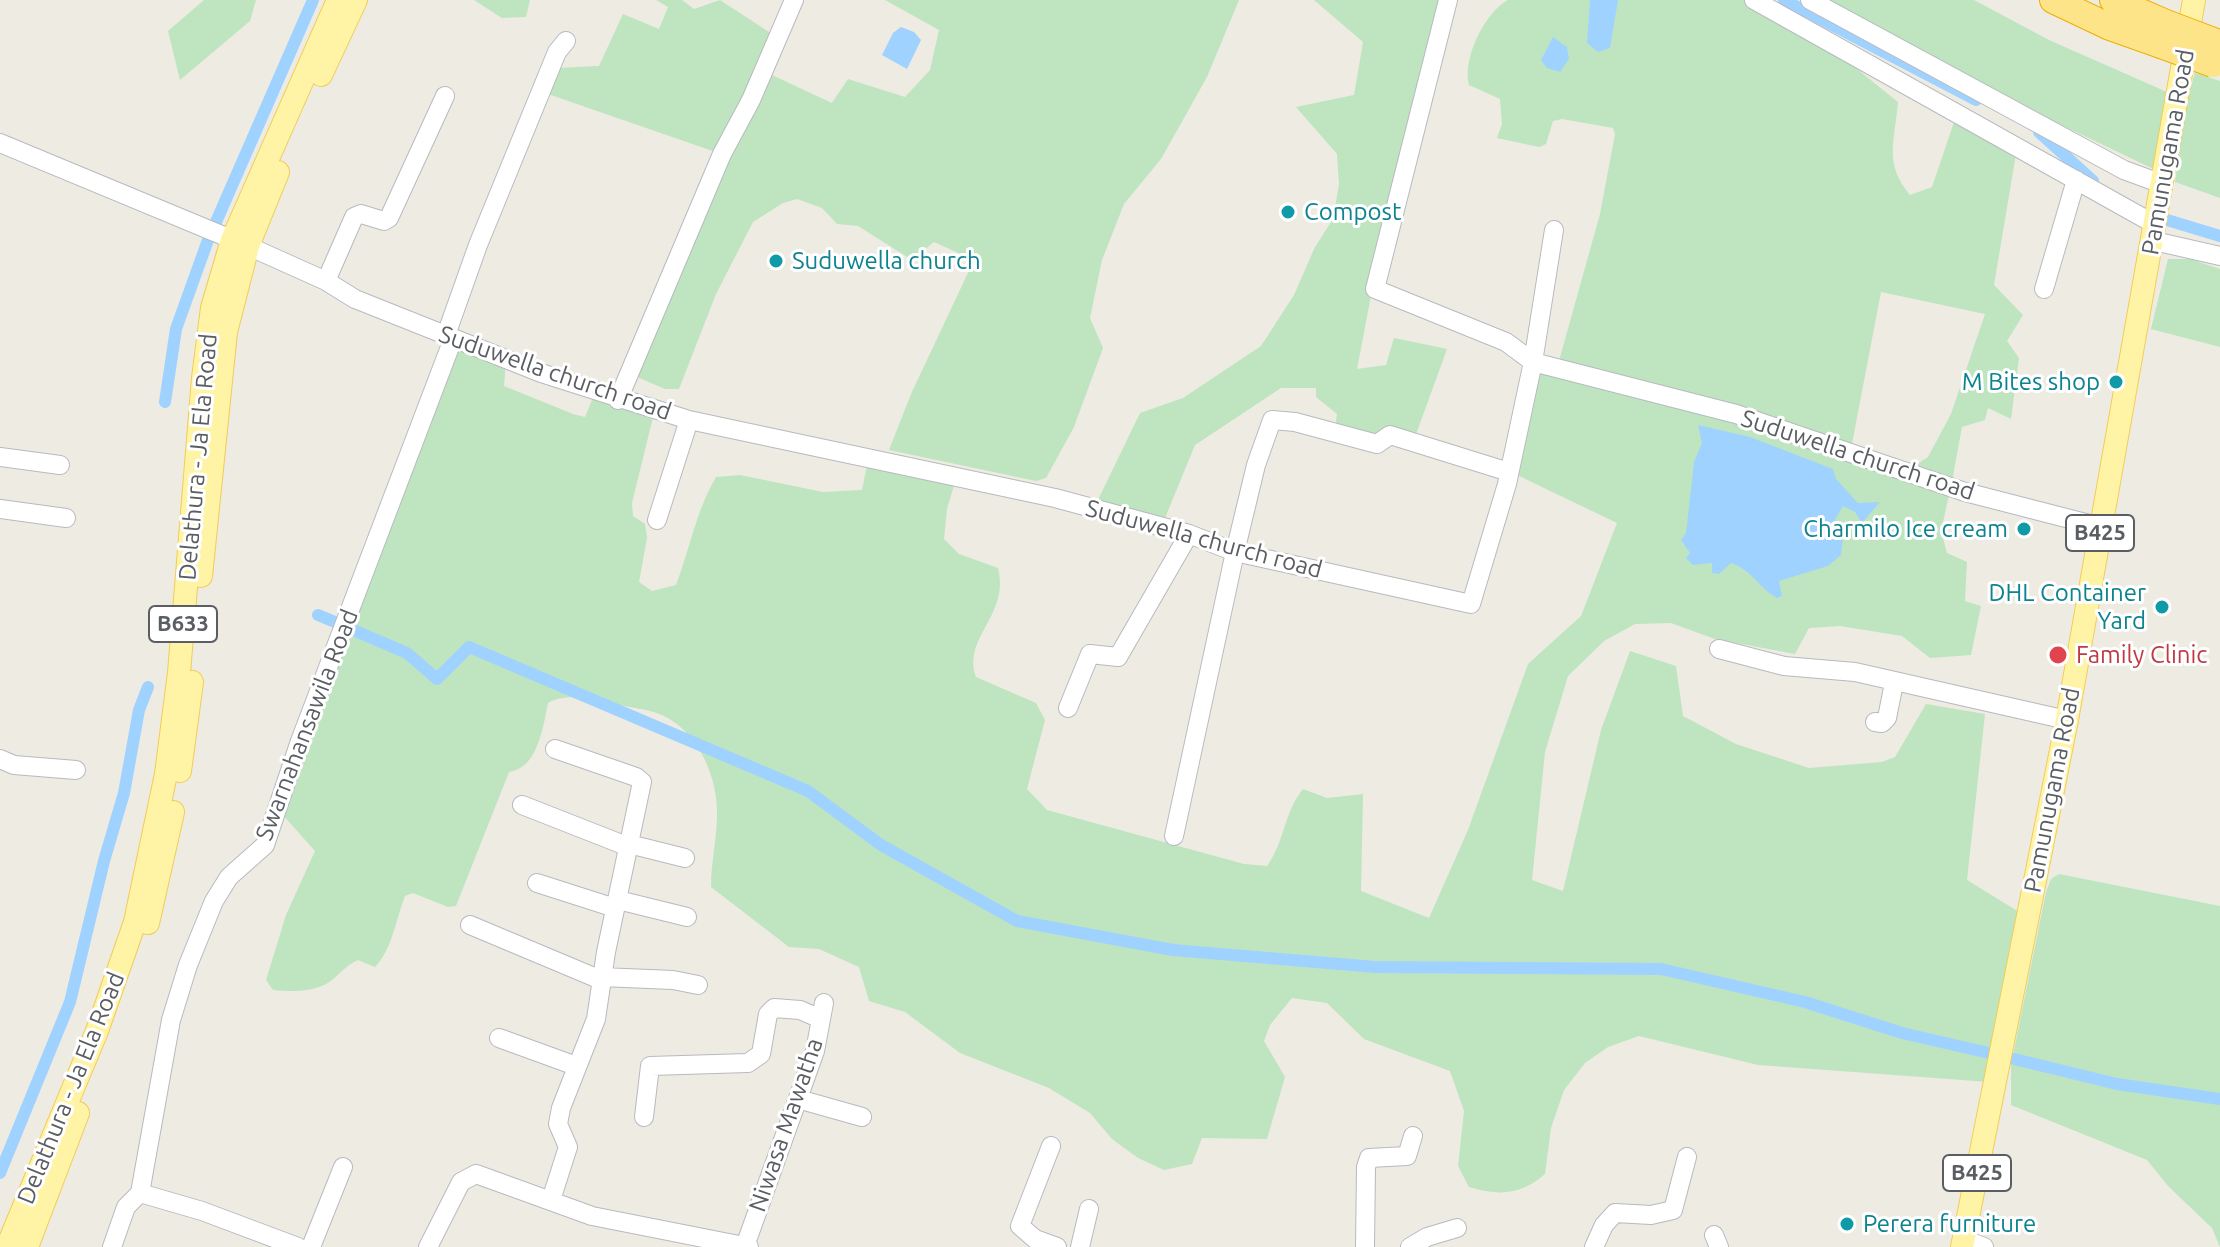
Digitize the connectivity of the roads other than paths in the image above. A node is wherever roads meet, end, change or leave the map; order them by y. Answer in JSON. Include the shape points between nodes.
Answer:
{"nodes":[{"id":1,"x":338,"y":0,"type":"edge"},
{"id":2,"x":356,"y":0,"type":"edge"},
{"id":3,"x":794,"y":0,"type":"edge"},
{"id":4,"x":1448,"y":0,"type":"edge"},
{"id":5,"x":1754,"y":0,"type":"edge"},
{"id":6,"x":1810,"y":0,"type":"edge"},
{"id":7,"x":2053,"y":0,"type":"edge"},
{"id":8,"x":2113,"y":0,"type":"edge"},
{"id":9,"x":2194,"y":0,"type":"edge"},
{"id":10,"x":2163,"y":34,"type":"junction"},
{"id":11,"x":566,"y":41,"type":"dead end"},
{"id":12,"x":2218,"y":54,"type":"edge"},
{"id":13,"x":445,"y":96,"type":"dead end"},
{"id":14,"x":0,"y":143,"type":"edge"},
{"id":15,"x":2076,"y":180,"type":"junction"},
{"id":16,"x":2162,"y":184,"type":"junction"},
{"id":17,"x":1554,"y":230,"type":"dead end"},
{"id":18,"x":2155,"y":233,"type":"junction"},
{"id":19,"x":240,"y":243,"type":"junction"},
{"id":20,"x":2220,"y":256,"type":"edge"},
{"id":21,"x":326,"y":281,"type":"junction"},
{"id":22,"x":2044,"y":289,"type":"dead end"},
{"id":23,"x":450,"y":337,"type":"junction"},
{"id":24,"x":1533,"y":362,"type":"junction"},
{"id":25,"x":618,"y":400,"type":"junction"},
{"id":26,"x":689,"y":420,"type":"junction"},
{"id":27,"x":0,"y":457,"type":"edge"},
{"id":28,"x":60,"y":465,"type":"dead end"},
{"id":29,"x":1509,"y":472,"type":"junction"},
{"id":30,"x":0,"y":509,"type":"edge"},
{"id":31,"x":66,"y":518,"type":"dead end"},
{"id":32,"x":657,"y":520,"type":"dead end"},
{"id":33,"x":2101,"y":527,"type":"junction"},
{"id":34,"x":1189,"y":534,"type":"junction"},
{"id":35,"x":1235,"y":552,"type":"junction"},
{"id":36,"x":1719,"y":649,"type":"dead end"},
{"id":37,"x":1894,"y":683,"type":"junction"},
{"id":38,"x":1068,"y":708,"type":"dead end"},
{"id":39,"x":2067,"y":720,"type":"junction"},
{"id":40,"x":1875,"y":722,"type":"dead end"},
{"id":41,"x":555,"y":749,"type":"dead end"},
{"id":42,"x":0,"y":759,"type":"edge"},
{"id":43,"x":76,"y":770,"type":"dead end"},
{"id":44,"x":522,"y":805,"type":"dead end"},
{"id":45,"x":1174,"y":836,"type":"dead end"},
{"id":46,"x":629,"y":845,"type":"junction"},
{"id":47,"x":685,"y":858,"type":"dead end"},
{"id":48,"x":537,"y":883,"type":"dead end"},
{"id":49,"x":616,"y":904,"type":"junction"},
{"id":50,"x":687,"y":917,"type":"dead end"},
{"id":51,"x":470,"y":925,"type":"dead end"},
{"id":52,"x":601,"y":978,"type":"junction"},
{"id":53,"x":698,"y":985,"type":"dead end"},
{"id":54,"x":499,"y":1038,"type":"dead end"},
{"id":55,"x":576,"y":1066,"type":"junction"},
{"id":56,"x":798,"y":1099,"type":"junction"},
{"id":57,"x":644,"y":1117,"type":"dead end"},
{"id":58,"x":862,"y":1117,"type":"dead end"},
{"id":59,"x":1413,"y":1136,"type":"dead end"},
{"id":60,"x":1051,"y":1146,"type":"dead end"},
{"id":61,"x":1687,"y":1157,"type":"dead end"},
{"id":62,"x":343,"y":1167,"type":"dead end"},
{"id":63,"x":139,"y":1194,"type":"junction"},
{"id":64,"x":551,"y":1200,"type":"junction"},
{"id":65,"x":1089,"y":1209,"type":"dead end"},
{"id":66,"x":1457,"y":1228,"type":"dead end"},
{"id":67,"x":1033,"y":1243,"type":"edge"},
{"id":68,"x":1970,"y":1244,"type":"edge"},
{"id":69,"x":747,"y":1246,"type":"edge"},
{"id":70,"x":7,"y":1247,"type":"edge"},
{"id":71,"x":27,"y":1247,"type":"edge"},
{"id":72,"x":112,"y":1247,"type":"edge"},
{"id":73,"x":298,"y":1247,"type":"edge"},
{"id":74,"x":311,"y":1247,"type":"edge"},
{"id":75,"x":428,"y":1247,"type":"edge"},
{"id":76,"x":1057,"y":1247,"type":"edge"},
{"id":77,"x":1080,"y":1247,"type":"edge"},
{"id":78,"x":1365,"y":1247,"type":"edge"},
{"id":79,"x":1410,"y":1247,"type":"edge"},
{"id":80,"x":1594,"y":1247,"type":"edge"}],
"edges":[{"from":1,"to":19,"type":"main road","name":"Delathura - Ja Ela Road","number":"B633"},
{"from":2,"to":19,"type":"main road","name":"Delathura - Ja Ela Road","number":"B633"},
{"from":3,"to":25,"type":"street"},
{"from":4,"to":24,"type":"street","via":[[1375,289],[1506,342]]},
{"from":5,"to":15,"type":"street"},
{"from":6,"to":16,"type":"street","via":[[2124,170]]},
{"from":7,"to":10,"type":"highway","via":[[2110,27]]},
{"from":8,"to":10,"type":"highway"},
{"from":9,"to":16,"type":"main road","name":"Pamunugama Road","number":"B425"},
{"from":10,"to":12,"type":"highway","bridge":true},
{"from":11,"to":23,"type":"street","name":"Swarnahansawila Road","via":[[514,153]]},
{"from":13,"to":21,"type":"street","via":[[389,218],[354,217]]},
{"from":14,"to":19,"type":"street","name":"Suduwella church road"},
{"from":15,"to":18,"type":"street"},
{"from":15,"to":22,"type":"street"},
{"from":16,"to":18,"type":"main road","name":"Pamunugama Road","number":"B425"},
{"from":17,"to":24,"type":"street"},
{"from":18,"to":20,"type":"street"},
{"from":18,"to":33,"type":"main road","name":"Pamunugama Road","number":"B425"},
{"from":19,"to":21,"type":"street","name":"Suduwella church road"},
{"from":19,"to":70,"type":"main road","name":"Delathura - Ja Ela Road","number":"B633","via":[[208,336],[179,673],[166,774],[135,922],[97,1031]]},
{"from":19,"to":71,"type":"main road","name":"Delathura - Ja Ela Road","number":"B633","via":[[211,464],[188,729],[160,880],[112,1035]]},
{"from":21,"to":23,"type":"street","name":"Suduwella church road","via":[[355,299]]},
{"from":23,"to":25,"type":"street","name":"Suduwella church road"},
{"from":23,"to":63,"type":"street","name":"Swarnahansawila Road","via":[[265,845],[221,889],[188,965],[160,1073]]},
{"from":24,"to":29,"type":"street","name":"Suduwella church road"},
{"from":24,"to":33,"type":"street","name":"Suduwella church road","via":[[1736,414],[1965,492]]},
{"from":25,"to":26,"type":"street","name":"Suduwella church road"},
{"from":26,"to":32,"type":"street"},
{"from":26,"to":34,"type":"street","name":"Suduwella church road","via":[[1055,498]]},
{"from":27,"to":28,"type":"street"},
{"from":29,"to":35,"type":"street","name":"Suduwella church road","via":[[1471,604]]},
{"from":29,"to":35,"type":"street","via":[[1390,435],[1377,444],[1277,419],[1267,430]]},
{"from":30,"to":31,"type":"street"},
{"from":33,"to":39,"type":"main road","name":"Pamunugama Road","number":"B425"},
{"from":34,"to":35,"type":"street","name":"Suduwella church road"},
{"from":34,"to":38,"type":"street","via":[[1118,657],[1090,654]]},
{"from":35,"to":45,"type":"street"},
{"from":36,"to":37,"type":"street","via":[[1784,666],[1855,672]]},
{"from":37,"to":39,"type":"street"},
{"from":37,"to":40,"type":"street","via":[[1887,718]]},
{"from":39,"to":68,"type":"main road","name":"Pamunugama Road","number":"B425","via":[[1997,1065]]},
{"from":41,"to":46,"type":"street","via":[[641,780]]},
{"from":42,"to":43,"type":"street"},
{"from":44,"to":46,"type":"street"},
{"from":46,"to":47,"type":"street"},
{"from":46,"to":49,"type":"street"},
{"from":48,"to":49,"type":"street"},
{"from":49,"to":50,"type":"street"},
{"from":49,"to":52,"type":"street"},
{"from":51,"to":52,"type":"street"},
{"from":52,"to":53,"type":"street"},
{"from":52,"to":55,"type":"street","via":[[596,1019]]},
{"from":54,"to":55,"type":"street"},
{"from":55,"to":64,"type":"street","via":[[558,1124],[568,1147]]},
{"from":56,"to":57,"type":"street","name":"Niwasa Mawatha","via":[[822,1011],[774,1008],[768,1014],[761,1054],[748,1063],[650,1066]]},
{"from":56,"to":58,"type":"street"},
{"from":56,"to":69,"type":"street","name":"Niwasa Mawatha"},
{"from":59,"to":78,"type":"street","via":[[1407,1156],[1369,1158]]},
{"from":60,"to":67,"type":"street","via":[[1020,1226]]},
{"from":61,"to":80,"type":"street","via":[[1673,1210],[1615,1213]]},
{"from":62,"to":74,"type":"street"},
{"from":63,"to":72,"type":"street","name":"Swarnahansawila Road","via":[[126,1207]]},
{"from":63,"to":73,"type":"street"},
{"from":64,"to":69,"type":"street","via":[[635,1226]]},
{"from":64,"to":75,"type":"street","via":[[476,1174],[461,1182]]},
{"from":65,"to":77,"type":"street"},
{"from":66,"to":79,"type":"street"},
{"from":67,"to":76,"type":"street"}]}
